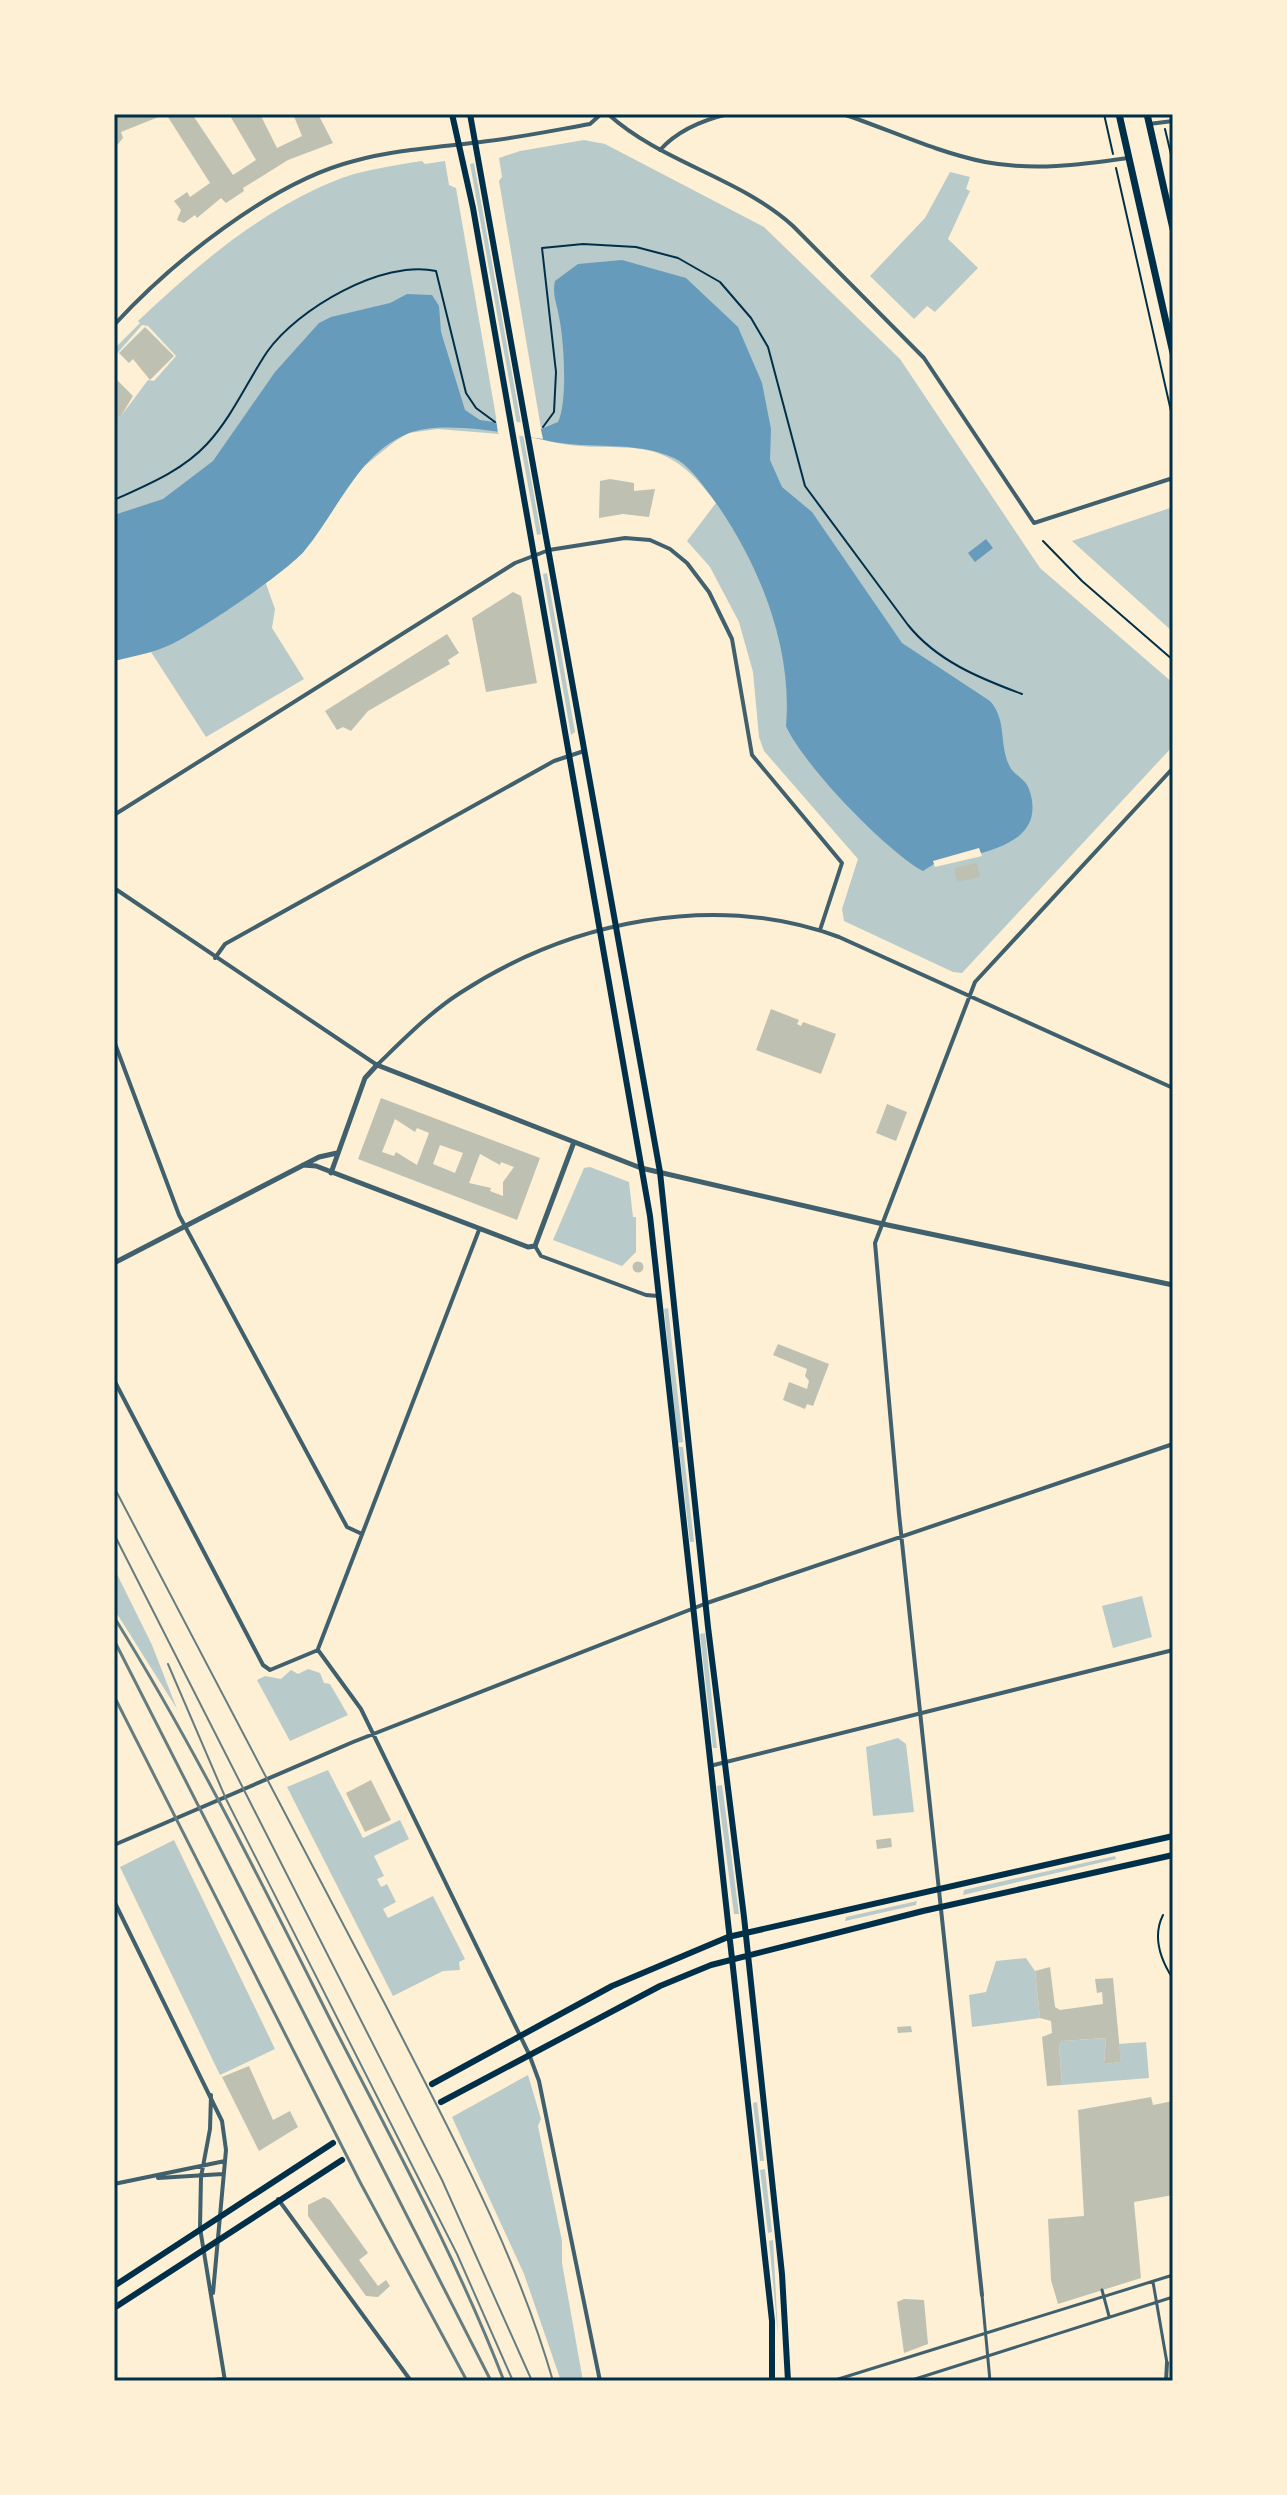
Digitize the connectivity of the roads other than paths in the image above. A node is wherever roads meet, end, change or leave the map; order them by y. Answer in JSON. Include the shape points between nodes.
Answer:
{"nodes":[{"id":1,"x":452,"y":114,"type":"edge"},
{"id":2,"x":470,"y":114,"type":"edge"},
{"id":3,"x":601,"y":114,"type":"edge"},
{"id":4,"x":608,"y":114,"type":"edge"},
{"id":5,"x":728,"y":114,"type":"edge"},
{"id":6,"x":843,"y":114,"type":"edge"},
{"id":7,"x":1119,"y":114,"type":"edge"},
{"id":8,"x":1147,"y":114,"type":"edge"},
{"id":9,"x":1173,"y":121,"type":"edge"},
{"id":10,"x":1149,"y":124,"type":"junction"},
{"id":11,"x":475,"y":143,"type":"junction"},
{"id":12,"x":457,"y":144,"type":"junction"},
{"id":13,"x":660,"y":150,"type":"junction"},
{"id":14,"x":1129,"y":158,"type":"junction"},
{"id":15,"x":1173,"y":229,"type":"edge"},
{"id":16,"x":114,"y":325,"type":"edge"},
{"id":17,"x":1173,"y":353,"type":"edge"},
{"id":18,"x":1173,"y":478,"type":"edge"},
{"id":19,"x":549,"y":550,"type":"junction"},
{"id":20,"x":534,"y":556,"type":"junction"},
{"id":21,"x":584,"y":751,"type":"junction"},
{"id":22,"x":569,"y":755,"type":"junction"},
{"id":23,"x":1173,"y":768,"type":"edge"},
{"id":24,"x":114,"y":815,"type":"edge"},
{"id":25,"x":114,"y":888,"type":"edge"},
{"id":26,"x":614,"y":925,"type":"junction"},
{"id":27,"x":599,"y":929,"type":"junction"},
{"id":28,"x":820,"y":930,"type":"junction"},
{"id":29,"x":215,"y":958,"type":"junction"},
{"id":30,"x":968,"y":995,"type":"junction"},
{"id":31,"x":114,"y":1041,"type":"edge"},
{"id":32,"x":377,"y":1065,"type":"junction"},
{"id":33,"x":1173,"y":1088,"type":"edge"},
{"id":34,"x":574,"y":1142,"type":"junction"},
{"id":35,"x":337,"y":1153,"type":"junction"},
{"id":36,"x":303,"y":1165,"type":"junction"},
{"id":37,"x":641,"y":1168,"type":"junction"},
{"id":38,"x":660,"y":1172,"type":"junction"},
{"id":39,"x":331,"y":1173,"type":"junction"},
{"id":40,"x":883,"y":1224,"type":"junction"},
{"id":41,"x":186,"y":1226,"type":"junction"},
{"id":42,"x":479,"y":1230,"type":"junction"},
{"id":43,"x":531,"y":1246,"type":"junction"},
{"id":44,"x":114,"y":1263,"type":"edge"},
{"id":45,"x":1173,"y":1285,"type":"edge"},
{"id":46,"x":658,"y":1296,"type":"junction"},
{"id":47,"x":114,"y":1380,"type":"edge"},
{"id":48,"x":1173,"y":1444,"type":"edge"},
{"id":49,"x":362,"y":1534,"type":"junction"},
{"id":50,"x":902,"y":1536,"type":"junction"},
{"id":51,"x":707,"y":1603,"type":"junction"},
{"id":52,"x":692,"y":1610,"type":"junction"},
{"id":53,"x":318,"y":1650,"type":"junction"},
{"id":54,"x":1173,"y":1650,"type":"edge"},
{"id":55,"x":921,"y":1714,"type":"junction"},
{"id":56,"x":373,"y":1734,"type":"junction"},
{"id":57,"x":725,"y":1764,"type":"junction"},
{"id":58,"x":710,"y":1766,"type":"junction"},
{"id":59,"x":1173,"y":1836,"type":"edge"},
{"id":60,"x":114,"y":1845,"type":"edge"},
{"id":61,"x":1173,"y":1855,"type":"edge"},
{"id":62,"x":940,"y":1887,"type":"junction"},
{"id":63,"x":114,"y":1901,"type":"edge"},
{"id":64,"x":943,"y":1907,"type":"junction"},
{"id":65,"x":746,"y":1931,"type":"junction"},
{"id":66,"x":728,"y":1937,"type":"junction"},
{"id":67,"x":747,"y":1953,"type":"junction"},
{"id":68,"x":730,"y":1959,"type":"junction"},
{"id":69,"x":520,"y":2035,"type":"junction"},
{"id":70,"x":529,"y":2054,"type":"junction"},
{"id":71,"x":432,"y":2084,"type":"dead end"},
{"id":72,"x":211,"y":2093,"type":"junction"},
{"id":73,"x":441,"y":2102,"type":"dead end"},
{"id":74,"x":333,"y":2143,"type":"dead end"},
{"id":75,"x":342,"y":2160,"type":"dead end"},
{"id":76,"x":225,"y":2161,"type":"junction"},
{"id":77,"x":202,"y":2164,"type":"junction"},
{"id":78,"x":223,"y":2174,"type":"junction"},
{"id":79,"x":201,"y":2177,"type":"junction"},
{"id":80,"x":153,"y":2178,"type":"junction"},
{"id":81,"x":114,"y":2184,"type":"edge"},
{"id":82,"x":278,"y":2199,"type":"junction"},
{"id":83,"x":219,"y":2216,"type":"junction"},
{"id":84,"x":200,"y":2228,"type":"junction"},
{"id":85,"x":218,"y":2238,"type":"junction"},
{"id":86,"x":202,"y":2249,"type":"junction"},
{"id":87,"x":1173,"y":2275,"type":"edge"},
{"id":88,"x":1153,"y":2282,"type":"junction"},
{"id":89,"x":114,"y":2286,"type":"edge"},
{"id":90,"x":1102,"y":2290,"type":"dead end"},
{"id":91,"x":213,"y":2293,"type":"junction"},
{"id":92,"x":982,"y":2295,"type":"joint"},
{"id":93,"x":1104,"y":2297,"type":"junction"},
{"id":94,"x":1173,"y":2297,"type":"edge"},
{"id":95,"x":1156,"y":2302,"type":"junction"},
{"id":96,"x":114,"y":2308,"type":"edge"},
{"id":97,"x":1109,"y":2316,"type":"junction"},
{"id":98,"x":985,"y":2335,"type":"junction"},
{"id":99,"x":988,"y":2355,"type":"junction"},
{"id":100,"x":1167,"y":2363,"type":"joint"},
{"id":101,"x":224,"y":2380,"type":"edge"},
{"id":102,"x":203,"y":2381,"type":"edge"},
{"id":103,"x":411,"y":2381,"type":"edge"},
{"id":104,"x":600,"y":2381,"type":"edge"},
{"id":105,"x":772,"y":2381,"type":"edge"},
{"id":106,"x":788,"y":2381,"type":"edge"},
{"id":107,"x":832,"y":2381,"type":"edge"},
{"id":108,"x":909,"y":2381,"type":"edge"},
{"id":109,"x":990,"y":2381,"type":"edge"},
{"id":110,"x":1166,"y":2381,"type":"edge"}],
"edges":[{"from":1,"to":12,"type":"main road"},
{"from":2,"to":11,"type":"main road"},
{"from":3,"to":11,"type":"street","via":[[590,124]]},
{"from":4,"to":13,"type":"street"},
{"from":5,"to":13,"type":"street","via":[[691,127]]},
{"from":6,"to":14,"type":"street","via":[[1003,165],[1076,165]]},
{"from":7,"to":14,"type":"main road"},
{"from":8,"to":10,"type":"main road"},
{"from":9,"to":10,"type":"street"},
{"from":10,"to":15,"type":"main road"},
{"from":11,"to":12,"type":"street"},
{"from":11,"to":19,"type":"main road"},
{"from":12,"to":16,"type":"street","via":[[352,161],[295,185],[199,247]]},
{"from":12,"to":20,"type":"main road"},
{"from":13,"to":18,"type":"street","via":[[772,208],[912,344],[1030,520],[1044,522]]},
{"from":14,"to":17,"type":"main road"},
{"from":19,"to":20,"type":"street"},
{"from":19,"to":21,"type":"main road"},
{"from":19,"to":28,"type":"street","via":[[640,538],[670,549],[700,579],[732,639],[752,755],[842,863]]},
{"from":20,"to":22,"type":"main road"},
{"from":20,"to":24,"type":"street","via":[[515,563]]},
{"from":21,"to":22,"type":"street"},
{"from":21,"to":26,"type":"main road"},
{"from":22,"to":27,"type":"main road"},
{"from":22,"to":29,"type":"street","via":[[225,944]]},
{"from":23,"to":30,"type":"street"},
{"from":25,"to":29,"type":"street"},
{"from":26,"to":27,"type":"street"},
{"from":26,"to":28,"type":"street","via":[[708,915],[772,919]]},
{"from":26,"to":38,"type":"main road"},
{"from":27,"to":32,"type":"street","via":[[460,993]]},
{"from":27,"to":37,"type":"main road"},
{"from":28,"to":30,"type":"street"},
{"from":29,"to":32,"type":"street"},
{"from":30,"to":33,"type":"street"},
{"from":30,"to":40,"type":"street"},
{"from":31,"to":41,"type":"street"},
{"from":32,"to":34,"type":"street"},
{"from":32,"to":35,"type":"street","via":[[365,1078]]},
{"from":34,"to":37,"type":"street"},
{"from":34,"to":43,"type":"street"},
{"from":35,"to":36,"type":"street"},
{"from":35,"to":39,"type":"street"},
{"from":36,"to":39,"type":"street"},
{"from":36,"to":41,"type":"street"},
{"from":37,"to":38,"type":"street"},
{"from":37,"to":46,"type":"main road"},
{"from":38,"to":40,"type":"street"},
{"from":38,"to":51,"type":"main road"},
{"from":39,"to":42,"type":"street"},
{"from":40,"to":45,"type":"street"},
{"from":40,"to":50,"type":"street","via":[[875,1243]]},
{"from":41,"to":44,"type":"street"},
{"from":41,"to":49,"type":"street","via":[[347,1527]]},
{"from":42,"to":43,"type":"street"},
{"from":42,"to":49,"type":"street"},
{"from":43,"to":46,"type":"street","via":[[541,1256]]},
{"from":46,"to":52,"type":"main road"},
{"from":47,"to":53,"type":"street","via":[[256,1654],[270,1670]]},
{"from":48,"to":50,"type":"street"},
{"from":49,"to":53,"type":"street"},
{"from":50,"to":51,"type":"street"},
{"from":50,"to":55,"type":"street"},
{"from":51,"to":52,"type":"street"},
{"from":51,"to":57,"type":"main road"},
{"from":52,"to":56,"type":"street"},
{"from":52,"to":58,"type":"main road"},
{"from":53,"to":56,"type":"street","via":[[355,1698]]},
{"from":54,"to":55,"type":"street"},
{"from":55,"to":57,"type":"street"},
{"from":55,"to":62,"type":"street"},
{"from":56,"to":60,"type":"street"},
{"from":56,"to":69,"type":"street"},
{"from":57,"to":58,"type":"street"},
{"from":57,"to":65,"type":"main road"},
{"from":58,"to":66,"type":"main road"},
{"from":59,"to":62,"type":"main road"},
{"from":61,"to":64,"type":"main road"},
{"from":62,"to":64,"type":"street"},
{"from":62,"to":65,"type":"main road"},
{"from":63,"to":72,"type":"street"},
{"from":64,"to":67,"type":"main road"},
{"from":64,"to":92,"type":"street"},
{"from":65,"to":66,"type":"main road"},
{"from":65,"to":67,"type":"main road"},
{"from":66,"to":68,"type":"main road"},
{"from":66,"to":69,"type":"main road","via":[[637,1974]]},
{"from":67,"to":68,"type":"main road"},
{"from":67,"to":106,"type":"main road","via":[[782,2274]]},
{"from":68,"to":70,"type":"main road","via":[[660,1986]]},
{"from":68,"to":105,"type":"main road","via":[[771,2307]]},
{"from":69,"to":70,"type":"street"},
{"from":69,"to":71,"type":"main road"},
{"from":70,"to":73,"type":"main road"},
{"from":70,"to":104,"type":"street","via":[[539,2081]]},
{"from":72,"to":76,"type":"street","via":[[225,2132]]},
{"from":72,"to":77,"type":"street"},
{"from":74,"to":83,"type":"main road"},
{"from":75,"to":82,"type":"main road"},
{"from":76,"to":77,"type":"street"},
{"from":76,"to":78,"type":"street"},
{"from":77,"to":79,"type":"street"},
{"from":77,"to":80,"type":"street"},
{"from":78,"to":79,"type":"street"},
{"from":78,"to":83,"type":"street"},
{"from":79,"to":80,"type":"street"},
{"from":79,"to":84,"type":"street"},
{"from":80,"to":81,"type":"street"},
{"from":82,"to":85,"type":"main road"},
{"from":82,"to":103,"type":"street"},
{"from":83,"to":84,"type":"main road"},
{"from":83,"to":85,"type":"street"},
{"from":84,"to":86,"type":"street"},
{"from":84,"to":89,"type":"main road"},
{"from":85,"to":86,"type":"main road"},
{"from":85,"to":91,"type":"street"},
{"from":86,"to":91,"type":"street"},
{"from":86,"to":96,"type":"main road"},
{"from":87,"to":88,"type":"street"},
{"from":88,"to":93,"type":"street"},
{"from":88,"to":95,"type":"street"},
{"from":90,"to":93,"type":"street"},
{"from":91,"to":101,"type":"street"},
{"from":92,"to":98,"type":"street"},
{"from":93,"to":97,"type":"street"},
{"from":93,"to":98,"type":"street"},
{"from":94,"to":95,"type":"street"},
{"from":95,"to":97,"type":"street"},
{"from":95,"to":100,"type":"street"},
{"from":97,"to":99,"type":"street"},
{"from":98,"to":99,"type":"street"},
{"from":98,"to":107,"type":"street"},
{"from":99,"to":108,"type":"street"},
{"from":99,"to":109,"type":"street"},
{"from":100,"to":110,"type":"street"},
{"from":101,"to":102,"type":"street"}]}
